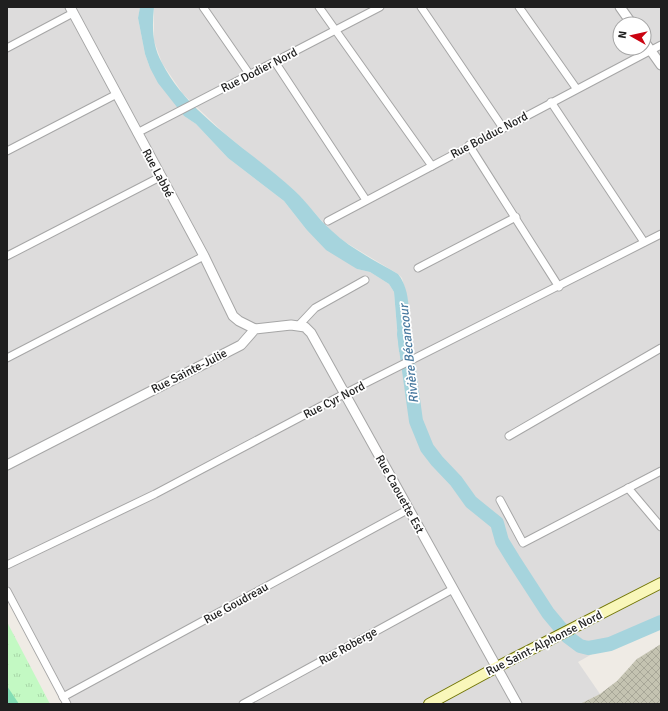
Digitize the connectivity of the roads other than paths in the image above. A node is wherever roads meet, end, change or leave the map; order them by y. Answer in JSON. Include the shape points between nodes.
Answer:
{"nodes":[{"id":1,"x":203,"y":7,"type":"edge"},
{"id":2,"x":319,"y":7,"type":"edge"},
{"id":3,"x":380,"y":7,"type":"edge"},
{"id":4,"x":420,"y":7,"type":"edge"},
{"id":5,"x":519,"y":7,"type":"edge"},
{"id":6,"x":620,"y":7,"type":"edge"},
{"id":7,"x":71,"y":10,"type":"edge"},
{"id":8,"x":626,"y":16,"type":"edge"},
{"id":9,"x":336,"y":30,"type":"junction"},
{"id":10,"x":661,"y":44,"type":"edge"},
{"id":11,"x":7,"y":48,"type":"edge"},
{"id":12,"x":652,"y":49,"type":"edge"},
{"id":13,"x":652,"y":53,"type":"edge"},
{"id":14,"x":638,"y":56,"type":"edge"},
{"id":15,"x":275,"y":62,"type":"junction"},
{"id":16,"x":661,"y":65,"type":"edge"},
{"id":17,"x":250,"y":75,"type":"junction"},
{"id":18,"x":576,"y":88,"type":"junction"},
{"id":19,"x":117,"y":94,"type":"junction"},
{"id":20,"x":551,"y":102,"type":"junction"},
{"id":21,"x":503,"y":128,"type":"junction"},
{"id":22,"x":137,"y":133,"type":"junction"},
{"id":23,"x":469,"y":146,"type":"junction"},
{"id":24,"x":7,"y":151,"type":"edge"},
{"id":25,"x":432,"y":166,"type":"junction"},
{"id":26,"x":160,"y":177,"type":"junction"},
{"id":27,"x":366,"y":200,"type":"junction"},
{"id":28,"x":516,"y":217,"type":"junction"},
{"id":29,"x":328,"y":221,"type":"dead end"},
{"id":30,"x":660,"y":236,"type":"edge"},
{"id":31,"x":644,"y":242,"type":"junction"},
{"id":32,"x":7,"y":256,"type":"edge"},
{"id":33,"x":204,"y":256,"type":"junction"},
{"id":34,"x":418,"y":268,"type":"dead end"},
{"id":35,"x":365,"y":280,"type":"dead end"},
{"id":36,"x":559,"y":287,"type":"junction"},
{"id":37,"x":299,"y":325,"type":"junction"},
{"id":38,"x":255,"y":329,"type":"junction"},
{"id":39,"x":661,"y":348,"type":"edge"},
{"id":40,"x":7,"y":358,"type":"edge"},
{"id":41,"x":344,"y":394,"type":"junction"},
{"id":42,"x":509,"y":436,"type":"dead end"},
{"id":43,"x":7,"y":465,"type":"edge"},
{"id":44,"x":661,"y":471,"type":"edge"},
{"id":45,"x":628,"y":488,"type":"junction"},
{"id":46,"x":500,"y":500,"type":"dead end"},
{"id":47,"x":408,"y":509,"type":"junction"},
{"id":48,"x":661,"y":528,"type":"edge"},
{"id":49,"x":7,"y":565,"type":"edge"},
{"id":50,"x":661,"y":583,"type":"edge"},
{"id":51,"x":453,"y":589,"type":"junction"},
{"id":52,"x":7,"y":591,"type":"edge"},
{"id":53,"x":496,"y":667,"type":"junction"},
{"id":54,"x":63,"y":697,"type":"junction"},
{"id":55,"x":67,"y":704,"type":"edge"},
{"id":56,"x":243,"y":704,"type":"edge"},
{"id":57,"x":429,"y":704,"type":"edge"},
{"id":58,"x":517,"y":704,"type":"edge"}],
"edges":[{"from":1,"to":17,"type":"street"},
{"from":2,"to":9,"type":"street"},
{"from":3,"to":9,"type":"street","name":"Rue Dodier Nord"},
{"from":4,"to":21,"type":"street"},
{"from":5,"to":18,"type":"street"},
{"from":6,"to":8,"type":"street"},
{"from":7,"to":11,"type":"street"},
{"from":7,"to":19,"type":"street","name":"Rue Labbé"},
{"from":9,"to":15,"type":"street","name":"Rue Dodier Nord"},
{"from":9,"to":25,"type":"street"},
{"from":10,"to":12,"type":"street","name":"Rue Bolduc Nord"},
{"from":13,"to":16,"type":"street"},
{"from":14,"to":18,"type":"street","name":"Rue Bolduc Nord"},
{"from":15,"to":17,"type":"street","name":"Rue Dodier Nord"},
{"from":15,"to":27,"type":"street"},
{"from":17,"to":22,"type":"street","name":"Rue Dodier Nord"},
{"from":18,"to":20,"type":"street","name":"Rue Bolduc Nord"},
{"from":19,"to":22,"type":"street","name":"Rue Labbé"},
{"from":19,"to":24,"type":"street"},
{"from":20,"to":21,"type":"street","name":"Rue Bolduc Nord"},
{"from":20,"to":31,"type":"street"},
{"from":21,"to":23,"type":"street","name":"Rue Bolduc Nord"},
{"from":22,"to":26,"type":"street","name":"Rue Labbé"},
{"from":23,"to":25,"type":"street","name":"Rue Bolduc Nord"},
{"from":23,"to":28,"type":"street"},
{"from":25,"to":27,"type":"street","name":"Rue Bolduc Nord"},
{"from":26,"to":32,"type":"street"},
{"from":26,"to":33,"type":"street","name":"Rue Labbé"},
{"from":27,"to":29,"type":"street","name":"Rue Bolduc Nord"},
{"from":28,"to":34,"type":"street"},
{"from":28,"to":36,"type":"street"},
{"from":30,"to":31,"type":"street","name":"Rue Cyr Nord"},
{"from":31,"to":36,"type":"street","name":"Rue Cyr Nord"},
{"from":33,"to":38,"type":"street","name":"Rue Labbé","via":[[233,316],[239,322]]},
{"from":33,"to":40,"type":"street"},
{"from":35,"to":37,"type":"street","via":[[315,308]]},
{"from":36,"to":41,"type":"street","name":"Rue Cyr Nord"},
{"from":37,"to":38,"type":"street"},
{"from":37,"to":41,"type":"street","name":"Rue Caouette Est","via":[[311,333]]},
{"from":38,"to":43,"type":"street","name":"Rue Sainte-Julie","via":[[241,345]]},
{"from":39,"to":42,"type":"street"},
{"from":41,"to":47,"type":"street","name":"Rue Caouette Est"},
{"from":41,"to":49,"type":"street","name":"Rue Cyr Nord","via":[[155,494]]},
{"from":44,"to":45,"type":"street"},
{"from":45,"to":46,"type":"street","via":[[523,543]]},
{"from":45,"to":48,"type":"street"},
{"from":47,"to":51,"type":"street","name":"Rue Caouette Est"},
{"from":47,"to":54,"type":"street","name":"Rue Goudreau"},
{"from":50,"to":53,"type":"main road","name":"Rue Saint-Alphonse Nord"},
{"from":51,"to":53,"type":"street","name":"Rue Caouette Est"},
{"from":51,"to":56,"type":"street","name":"Rue Roberge"},
{"from":52,"to":54,"type":"street"},
{"from":53,"to":57,"type":"main road","name":"Rue Saint-Alphonse Nord"},
{"from":53,"to":58,"type":"street","name":"Rue Caouette Est"},
{"from":54,"to":55,"type":"street"}]}
